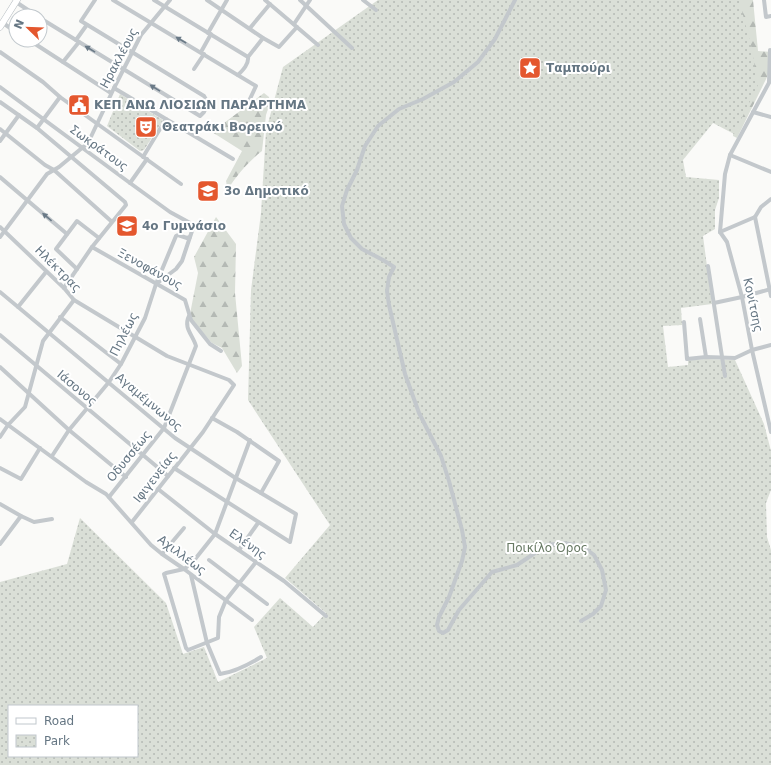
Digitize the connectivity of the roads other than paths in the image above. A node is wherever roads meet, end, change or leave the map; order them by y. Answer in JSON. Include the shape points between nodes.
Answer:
{"nodes":[{"id":1,"x":95,"y":0,"type":"edge"},
{"id":2,"x":154,"y":0,"type":"edge"},
{"id":3,"x":170,"y":0,"type":"edge"},
{"id":4,"x":207,"y":0,"type":"edge"},
{"id":5,"x":227,"y":0,"type":"edge"},
{"id":6,"x":265,"y":0,"type":"edge"},
{"id":7,"x":300,"y":0,"type":"edge"},
{"id":8,"x":310,"y":0,"type":"edge"},
{"id":9,"x":363,"y":0,"type":"edge"},
{"id":10,"x":515,"y":0,"type":"edge"},
{"id":11,"x":764,"y":0,"type":"edge"},
{"id":12,"x":16,"y":1,"type":"edge"},
{"id":13,"x":116,"y":1,"type":"edge"},
{"id":14,"x":270,"y":4,"type":"junction"},
{"id":15,"x":307,"y":5,"type":"junction"},
{"id":16,"x":164,"y":6,"type":"junction"},
{"id":17,"x":26,"y":8,"type":"edge"},
{"id":18,"x":222,"y":10,"type":"junction"},
{"id":19,"x":376,"y":10,"type":"dead end"},
{"id":20,"x":771,"y":16,"type":"edge"},
{"id":21,"x":48,"y":23,"type":"edge"},
{"id":22,"x":150,"y":23,"type":"junction"},
{"id":23,"x":1,"y":25,"type":"edge"},
{"id":24,"x":86,"y":26,"type":"junction"},
{"id":25,"x":295,"y":26,"type":"junction"},
{"id":26,"x":250,"y":28,"type":"junction"},
{"id":27,"x":210,"y":34,"type":"junction"},
{"id":28,"x":263,"y":38,"type":"junction"},
{"id":29,"x":78,"y":41,"type":"junction"},
{"id":30,"x":318,"y":45,"type":"dead end"},
{"id":31,"x":41,"y":48,"type":"edge"},
{"id":32,"x":352,"y":48,"type":"dead end"},
{"id":33,"x":770,"y":50,"type":"dead end"},
{"id":34,"x":0,"y":52,"type":"edge"},
{"id":35,"x":132,"y":52,"type":"junction"},
{"id":36,"x":203,"y":53,"type":"junction"},
{"id":37,"x":248,"y":57,"type":"junction"},
{"id":38,"x":63,"y":62,"type":"junction"},
{"id":39,"x":194,"y":68,"type":"dead end"},
{"id":40,"x":123,"y":69,"type":"junction"},
{"id":41,"x":238,"y":75,"type":"junction"},
{"id":42,"x":770,"y":81,"type":"edge"},
{"id":43,"x":0,"y":87,"type":"edge"},
{"id":44,"x":114,"y":88,"type":"junction"},
{"id":45,"x":111,"y":94,"type":"junction"},
{"id":46,"x":60,"y":97,"type":"junction"},
{"id":47,"x":0,"y":102,"type":"edge"},
{"id":48,"x":248,"y":103,"type":"dead end"},
{"id":49,"x":753,"y":112,"type":"junction"},
{"id":50,"x":19,"y":115,"type":"junction"},
{"id":51,"x":771,"y":117,"type":"edge"},
{"id":52,"x":166,"y":119,"type":"junction"},
{"id":53,"x":44,"y":120,"type":"junction"},
{"id":54,"x":97,"y":124,"type":"junction"},
{"id":55,"x":37,"y":128,"type":"junction"},
{"id":56,"x":0,"y":129,"type":"edge"},
{"id":57,"x":5,"y":133,"type":"junction"},
{"id":58,"x":0,"y":141,"type":"edge"},
{"id":59,"x":83,"y":149,"type":"junction"},
{"id":60,"x":730,"y":155,"type":"junction"},
{"id":61,"x":72,"y":157,"type":"junction"},
{"id":62,"x":145,"y":158,"type":"junction"},
{"id":63,"x":233,"y":159,"type":"dead end"},
{"id":64,"x":54,"y":170,"type":"junction"},
{"id":65,"x":771,"y":172,"type":"edge"},
{"id":66,"x":0,"y":177,"type":"edge"},
{"id":67,"x":130,"y":183,"type":"junction"},
{"id":68,"x":181,"y":184,"type":"dead end"},
{"id":69,"x":27,"y":200,"type":"junction"},
{"id":70,"x":771,"y":200,"type":"edge"},
{"id":71,"x":755,"y":217,"type":"junction"},
{"id":72,"x":111,"y":221,"type":"junction"},
{"id":73,"x":0,"y":227,"type":"edge"},
{"id":74,"x":5,"y":231,"type":"junction"},
{"id":75,"x":720,"y":232,"type":"junction"},
{"id":76,"x":68,"y":234,"type":"junction"},
{"id":77,"x":0,"y":237,"type":"edge"},
{"id":78,"x":190,"y":237,"type":"junction"},
{"id":79,"x":99,"y":238,"type":"junction"},
{"id":80,"x":92,"y":247,"type":"junction"},
{"id":81,"x":708,"y":266,"type":"dead end"},
{"id":82,"x":78,"y":268,"type":"junction"},
{"id":83,"x":46,"y":272,"type":"junction"},
{"id":84,"x":156,"y":284,"type":"junction"},
{"id":85,"x":64,"y":288,"type":"junction"},
{"id":86,"x":770,"y":289,"type":"edge"},
{"id":87,"x":0,"y":292,"type":"edge"},
{"id":88,"x":771,"y":296,"type":"edge"},
{"id":89,"x":742,"y":297,"type":"junction"},
{"id":90,"x":74,"y":300,"type":"junction"},
{"id":91,"x":714,"y":303,"type":"junction"},
{"id":92,"x":18,"y":307,"type":"junction"},
{"id":93,"x":189,"y":316,"type":"junction"},
{"id":94,"x":60,"y":318,"type":"junction"},
{"id":95,"x":700,"y":319,"type":"dead end"},
{"id":96,"x":684,"y":322,"type":"dead end"},
{"id":97,"x":49,"y":333,"type":"junction"},
{"id":98,"x":0,"y":336,"type":"edge"},
{"id":99,"x":134,"y":337,"type":"junction"},
{"id":100,"x":771,"y":345,"type":"edge"},
{"id":101,"x":752,"y":350,"type":"junction"},
{"id":102,"x":221,"y":351,"type":"dead end"},
{"id":103,"x":706,"y":357,"type":"junction"},
{"id":104,"x":722,"y":358,"type":"junction"},
{"id":105,"x":120,"y":364,"type":"junction"},
{"id":106,"x":188,"y":365,"type":"junction"},
{"id":107,"x":0,"y":367,"type":"edge"},
{"id":108,"x":36,"y":367,"type":"junction"},
{"id":109,"x":725,"y":376,"type":"dead end"},
{"id":110,"x":109,"y":382,"type":"junction"},
{"id":111,"x":234,"y":385,"type":"joint"},
{"id":112,"x":29,"y":394,"type":"junction"},
{"id":113,"x":87,"y":409,"type":"junction"},
{"id":114,"x":769,"y":417,"type":"edge"},
{"id":115,"x":212,"y":418,"type":"junction"},
{"id":116,"x":0,"y":419,"type":"edge"},
{"id":117,"x":8,"y":425,"type":"junction"},
{"id":118,"x":164,"y":428,"type":"junction"},
{"id":119,"x":69,"y":430,"type":"junction"},
{"id":120,"x":771,"y":432,"type":"edge"},
{"id":121,"x":0,"y":437,"type":"edge"},
{"id":122,"x":250,"y":440,"type":"junction"},
{"id":123,"x":40,"y":448,"type":"junction"},
{"id":124,"x":191,"y":448,"type":"junction"},
{"id":125,"x":52,"y":456,"type":"junction"},
{"id":126,"x":142,"y":456,"type":"junction"},
{"id":127,"x":0,"y":468,"type":"edge"},
{"id":128,"x":174,"y":468,"type":"junction"},
{"id":129,"x":168,"y":476,"type":"junction"},
{"id":130,"x":126,"y":477,"type":"junction"},
{"id":131,"x":236,"y":478,"type":"junction"},
{"id":132,"x":158,"y":489,"type":"junction"},
{"id":133,"x":261,"y":493,"type":"junction"},
{"id":134,"x":109,"y":497,"type":"junction"},
{"id":135,"x":226,"y":502,"type":"junction"},
{"id":136,"x":0,"y":504,"type":"edge"},
{"id":137,"x":21,"y":516,"type":"junction"},
{"id":138,"x":52,"y":519,"type":"dead end"},
{"id":139,"x":132,"y":522,"type":"junction"},
{"id":140,"x":258,"y":523,"type":"junction"},
{"id":141,"x":184,"y":528,"type":"dead end"},
{"id":142,"x":215,"y":534,"type":"junction"},
{"id":143,"x":0,"y":544,"type":"edge"},
{"id":144,"x":239,"y":550,"type":"junction"},
{"id":145,"x":162,"y":554,"type":"junction"},
{"id":146,"x":209,"y":560,"type":"dead end"},
{"id":147,"x":256,"y":562,"type":"junction"},
{"id":148,"x":184,"y":569,"type":"junction"},
{"id":149,"x":191,"y":575,"type":"junction"},
{"id":150,"x":239,"y":583,"type":"junction"},
{"id":151,"x":226,"y":600,"type":"junction"},
{"id":152,"x":267,"y":604,"type":"dead end"},
{"id":153,"x":326,"y":616,"type":"dead end"},
{"id":154,"x":252,"y":620,"type":"dead end"},
{"id":155,"x":581,"y":621,"type":"dead end"},
{"id":156,"x":207,"y":643,"type":"junction"},
{"id":157,"x":261,"y":657,"type":"dead end"}],
"edges":[{"from":1,"to":24,"type":"street","via":[[81,22]]},
{"from":2,"to":16,"type":"street"},
{"from":3,"to":16,"type":"street","name":"Ηρακλέους"},
{"from":4,"to":18,"type":"street"},
{"from":5,"to":18,"type":"street"},
{"from":6,"to":14,"type":"street"},
{"from":7,"to":15,"type":"street"},
{"from":8,"to":15,"type":"street"},
{"from":9,"to":19,"type":"street"},
{"from":10,"to":155,"type":"street","via":[[495,39],[478,62],[454,82],[399,109],[378,126],[365,146],[342,206],[344,224],[351,238],[362,249],[394,267],[388,277],[387,291],[405,374],[419,413],[441,456],[462,530],[465,547],[462,561],[439,617],[439,631],[443,633],[448,630],[458,610],[492,572],[517,565],[547,545],[563,543],[582,546],[594,555],[602,570],[606,590],[601,606]]},
{"from":11,"to":20,"type":"street","via":[[766,17]]},
{"from":12,"to":17,"type":"street"},
{"from":12,"to":23,"type":"main road"},
{"from":13,"to":22,"type":"street"},
{"from":14,"to":25,"type":"street"},
{"from":14,"to":26,"type":"street"},
{"from":15,"to":25,"type":"street"},
{"from":15,"to":32,"type":"street"},
{"from":16,"to":22,"type":"street","name":"Ηρακλέους"},
{"from":16,"to":27,"type":"street"},
{"from":18,"to":26,"type":"street"},
{"from":18,"to":27,"type":"street"},
{"from":21,"to":29,"type":"street"},
{"from":22,"to":35,"type":"street","name":"Ηρακλέους"},
{"from":36,"to":22,"type":"street","one_way":true},
{"from":24,"to":29,"type":"street"},
{"from":24,"to":35,"type":"street"},
{"from":25,"to":28,"type":"street","via":[[279,47]]},
{"from":25,"to":30,"type":"street"},
{"from":26,"to":28,"type":"street"},
{"from":27,"to":36,"type":"street"},
{"from":27,"to":37,"type":"street"},
{"from":28,"to":37,"type":"street"},
{"from":29,"to":38,"type":"street"},
{"from":40,"to":29,"type":"street","one_way":true},
{"from":31,"to":38,"type":"street"},
{"from":33,"to":42,"type":"street"},
{"from":34,"to":46,"type":"street"},
{"from":35,"to":40,"type":"street","name":"Ηρακλέους"},
{"from":35,"to":40,"type":"street","one_way":true,"via":[[204,96],[208,103],[204,112],[200,116]]},
{"from":36,"to":39,"type":"street"},
{"from":36,"to":41,"type":"street"},
{"from":37,"to":41,"type":"street","via":[[247,64]]},
{"from":38,"to":45,"type":"street"},
{"from":40,"to":44,"type":"street","name":"Ηρακλέους"},
{"from":41,"to":48,"type":"street","via":[[256,86]]},
{"from":42,"to":49,"type":"street"},
{"from":43,"to":53,"type":"street","name":"Σωκράτους"},
{"from":44,"to":45,"type":"street","name":"Ηρακλέους"},
{"from":44,"to":52,"type":"street"},
{"from":45,"to":54,"type":"street","name":"Ηρακλέους"},
{"from":46,"to":53,"type":"street"},
{"from":46,"to":54,"type":"street"},
{"from":47,"to":50,"type":"street"},
{"from":49,"to":51,"type":"street"},
{"from":49,"to":60,"type":"street"},
{"from":50,"to":55,"type":"street"},
{"from":50,"to":57,"type":"street"},
{"from":52,"to":62,"type":"street"},
{"from":52,"to":63,"type":"street"},
{"from":53,"to":55,"type":"street"},
{"from":53,"to":59,"type":"street","name":"Σωκράτους"},
{"from":54,"to":59,"type":"street","name":"Ηρακλέους"},
{"from":54,"to":62,"type":"street"},
{"from":55,"to":61,"type":"street"},
{"from":56,"to":57,"type":"street"},
{"from":57,"to":58,"type":"street"},
{"from":57,"to":64,"type":"street"},
{"from":59,"to":61,"type":"street","name":"Ηρακλέους"},
{"from":59,"to":67,"type":"street","name":"Σωκράτους"},
{"from":60,"to":65,"type":"street"},
{"from":60,"to":75,"type":"street","via":[[725,174]]},
{"from":61,"to":64,"type":"street","name":"Ηρακλέους"},
{"from":61,"to":72,"type":"street","via":[[125,202],[126,205]]},
{"from":62,"to":67,"type":"street"},
{"from":62,"to":68,"type":"street"},
{"from":64,"to":69,"type":"street","name":"Ηρακλέους","via":[[47,174]]},
{"from":64,"to":72,"type":"street"},
{"from":66,"to":69,"type":"street"},
{"from":67,"to":78,"type":"street","name":"Σωκράτους","via":[[189,223],[193,228]]},
{"from":69,"to":74,"type":"street","name":"Ηρακλέους"},
{"from":76,"to":69,"type":"street","one_way":true},
{"from":70,"to":71,"type":"street","via":[[761,206]]},
{"from":71,"to":75,"type":"street"},
{"from":71,"to":86,"type":"street"},
{"from":72,"to":79,"type":"street"},
{"from":73,"to":74,"type":"street","name":"Ηλέκτρας"},
{"from":74,"to":77,"type":"street","name":"Ηρακλέους"},
{"from":74,"to":83,"type":"street","name":"Ηλέκτρας"},
{"from":75,"to":89,"type":"street","name":"Κονίτσης","via":[[727,242]]},
{"from":76,"to":79,"type":"street","via":[[78,221]]},
{"from":76,"to":82,"type":"street","via":[[56,250]]},
{"from":78,"to":84,"type":"street","via":[[182,261],[176,269]]},
{"from":78,"to":84,"type":"street","name":"Πηλέως","via":[[176,236]]},
{"from":79,"to":80,"type":"street"},
{"from":80,"to":82,"type":"street"},
{"from":80,"to":84,"type":"street","name":"Ξενοφάνους"},
{"from":81,"to":91,"type":"street"},
{"from":82,"to":85,"type":"street"},
{"from":83,"to":85,"type":"street","name":"Ηλέκτρας"},
{"from":83,"to":92,"type":"street"},
{"from":84,"to":93,"type":"street","name":"Ξενοφάνους","via":[[185,300]]},
{"from":84,"to":99,"type":"street","name":"Πηλέως"},
{"from":85,"to":90,"type":"street","name":"Ηλέκτρας"},
{"from":86,"to":88,"type":"street"},
{"from":86,"to":89,"type":"street"},
{"from":87,"to":92,"type":"street","name":"Αγαμέμνωνος"},
{"from":89,"to":91,"type":"street"},
{"from":89,"to":101,"type":"street","name":"Κονίτσης"},
{"from":90,"to":94,"type":"street"},
{"from":90,"to":99,"type":"street","name":"Ηλέκτρας"},
{"from":91,"to":104,"type":"street"},
{"from":92,"to":97,"type":"street","name":"Αγαμέμνωνος"},
{"from":93,"to":102,"type":"street","name":"Ξενοφάνους","via":[[210,344]]},
{"from":93,"to":106,"type":"street","name":"Οδυσσέως","via":[[188,330],[196,346]]},
{"from":94,"to":97,"type":"street"},
{"from":94,"to":105,"type":"street"},
{"from":95,"to":103,"type":"street"},
{"from":96,"to":103,"type":"street","via":[[687,359]]},
{"from":97,"to":108,"type":"street","via":[[43,341]]},
{"from":97,"to":110,"type":"street","name":"Αγαμέμνωνος"},
{"from":98,"to":108,"type":"street","name":"Ιάσονος"},
{"from":99,"to":105,"type":"street","name":"Πηλέως"},
{"from":99,"to":106,"type":"street","name":"Ηλέκτρας"},
{"from":100,"to":101,"type":"street"},
{"from":101,"to":104,"type":"street","via":[[735,358]]},
{"from":101,"to":114,"type":"street","name":"Κονίτσης"},
{"from":103,"to":104,"type":"street"},
{"from":104,"to":109,"type":"street"},
{"from":105,"to":110,"type":"street","name":"Πηλέως"},
{"from":106,"to":111,"type":"street","name":"Ηλέκτρας","via":[[229,380]]},
{"from":106,"to":118,"type":"street","name":"Οδυσσέως"},
{"from":107,"to":112,"type":"street"},
{"from":108,"to":112,"type":"street"},
{"from":108,"to":113,"type":"street","name":"Ιάσονος"},
{"from":110,"to":113,"type":"street","name":"Πηλέως"},
{"from":110,"to":118,"type":"street","name":"Αγαμέμνωνος"},
{"from":111,"to":115,"type":"street","name":"Ιφιγενείας"},
{"from":112,"to":117,"type":"street","via":[[25,407]]},
{"from":112,"to":119,"type":"street"},
{"from":113,"to":119,"type":"street","name":"Πηλέως"},
{"from":113,"to":126,"type":"street","name":"Ιάσονος"},
{"from":114,"to":120,"type":"street","name":"Κονίτσης"},
{"from":115,"to":122,"type":"street"},
{"from":115,"to":124,"type":"street","name":"Ιφιγενείας"},
{"from":116,"to":117,"type":"street","name":"Αχιλλέως"},
{"from":117,"to":121,"type":"street"},
{"from":117,"to":123,"type":"street","name":"Αχιλλέως"},
{"from":118,"to":124,"type":"street","name":"Αγαμέμνωνος"},
{"from":118,"to":126,"type":"street","name":"Οδυσσέως"},
{"from":119,"to":125,"type":"street","name":"Πηλέως"},
{"from":119,"to":130,"type":"street"},
{"from":122,"to":131,"type":"street"},
{"from":122,"to":133,"type":"street","via":[[279,461]]},
{"from":123,"to":125,"type":"street","name":"Αχιλλέως"},
{"from":123,"to":127,"type":"street","via":[[21,479]]},
{"from":124,"to":128,"type":"street","name":"Ιφιγενείας"},
{"from":124,"to":131,"type":"street","name":"Αγαμέμνωνος"},
{"from":125,"to":134,"type":"street","name":"Αχιλλέως"},
{"from":126,"to":129,"type":"street","name":"Ιάσονος"},
{"from":126,"to":130,"type":"street","name":"Οδυσσέως"},
{"from":128,"to":129,"type":"street","name":"Ιφιγενείας"},
{"from":128,"to":135,"type":"street"},
{"from":129,"to":132,"type":"street","name":"Ιφιγενείας"},
{"from":130,"to":134,"type":"street","name":"Οδυσσέως"},
{"from":131,"to":133,"type":"street","name":"Αγαμέμνωνος"},
{"from":131,"to":135,"type":"street"},
{"from":132,"to":139,"type":"street","name":"Ιφιγενείας"},
{"from":132,"to":142,"type":"street","name":"Ελένης"},
{"from":133,"to":140,"type":"street","name":"Αγαμέμνωνος","via":[[296,514],[290,542]]},
{"from":134,"to":139,"type":"street","name":"Αχιλλέως"},
{"from":135,"to":140,"type":"street"},
{"from":135,"to":142,"type":"street"},
{"from":136,"to":137,"type":"street"},
{"from":137,"to":138,"type":"street","via":[[34,522]]},
{"from":137,"to":143,"type":"street"},
{"from":139,"to":145,"type":"street","name":"Αχιλλέως"},
{"from":140,"to":144,"type":"street"},
{"from":141,"to":145,"type":"street"},
{"from":142,"to":144,"type":"street","name":"Ελένης"},
{"from":142,"to":148,"type":"street","via":[[192,563]]},
{"from":144,"to":147,"type":"street","name":"Ελένης"},
{"from":145,"to":148,"type":"street","name":"Αχιλλέως"},
{"from":146,"to":150,"type":"street"},
{"from":147,"to":150,"type":"street"},
{"from":147,"to":153,"type":"street","name":"Ελένης","via":[[284,581]]},
{"from":148,"to":149,"type":"street","name":"Αχιλλέως"},
{"from":148,"to":156,"type":"street","via":[[164,574],[179,626],[188,650]]},
{"from":149,"to":151,"type":"street","name":"Αχιλλέως"},
{"from":149,"to":156,"type":"street"},
{"from":150,"to":151,"type":"street"},
{"from":150,"to":152,"type":"street"},
{"from":151,"to":154,"type":"street","name":"Αχιλλέως"},
{"from":151,"to":156,"type":"street","via":[[219,617],[218,638]]},
{"from":156,"to":157,"type":"street","via":[[220,674],[242,668]]}]}
